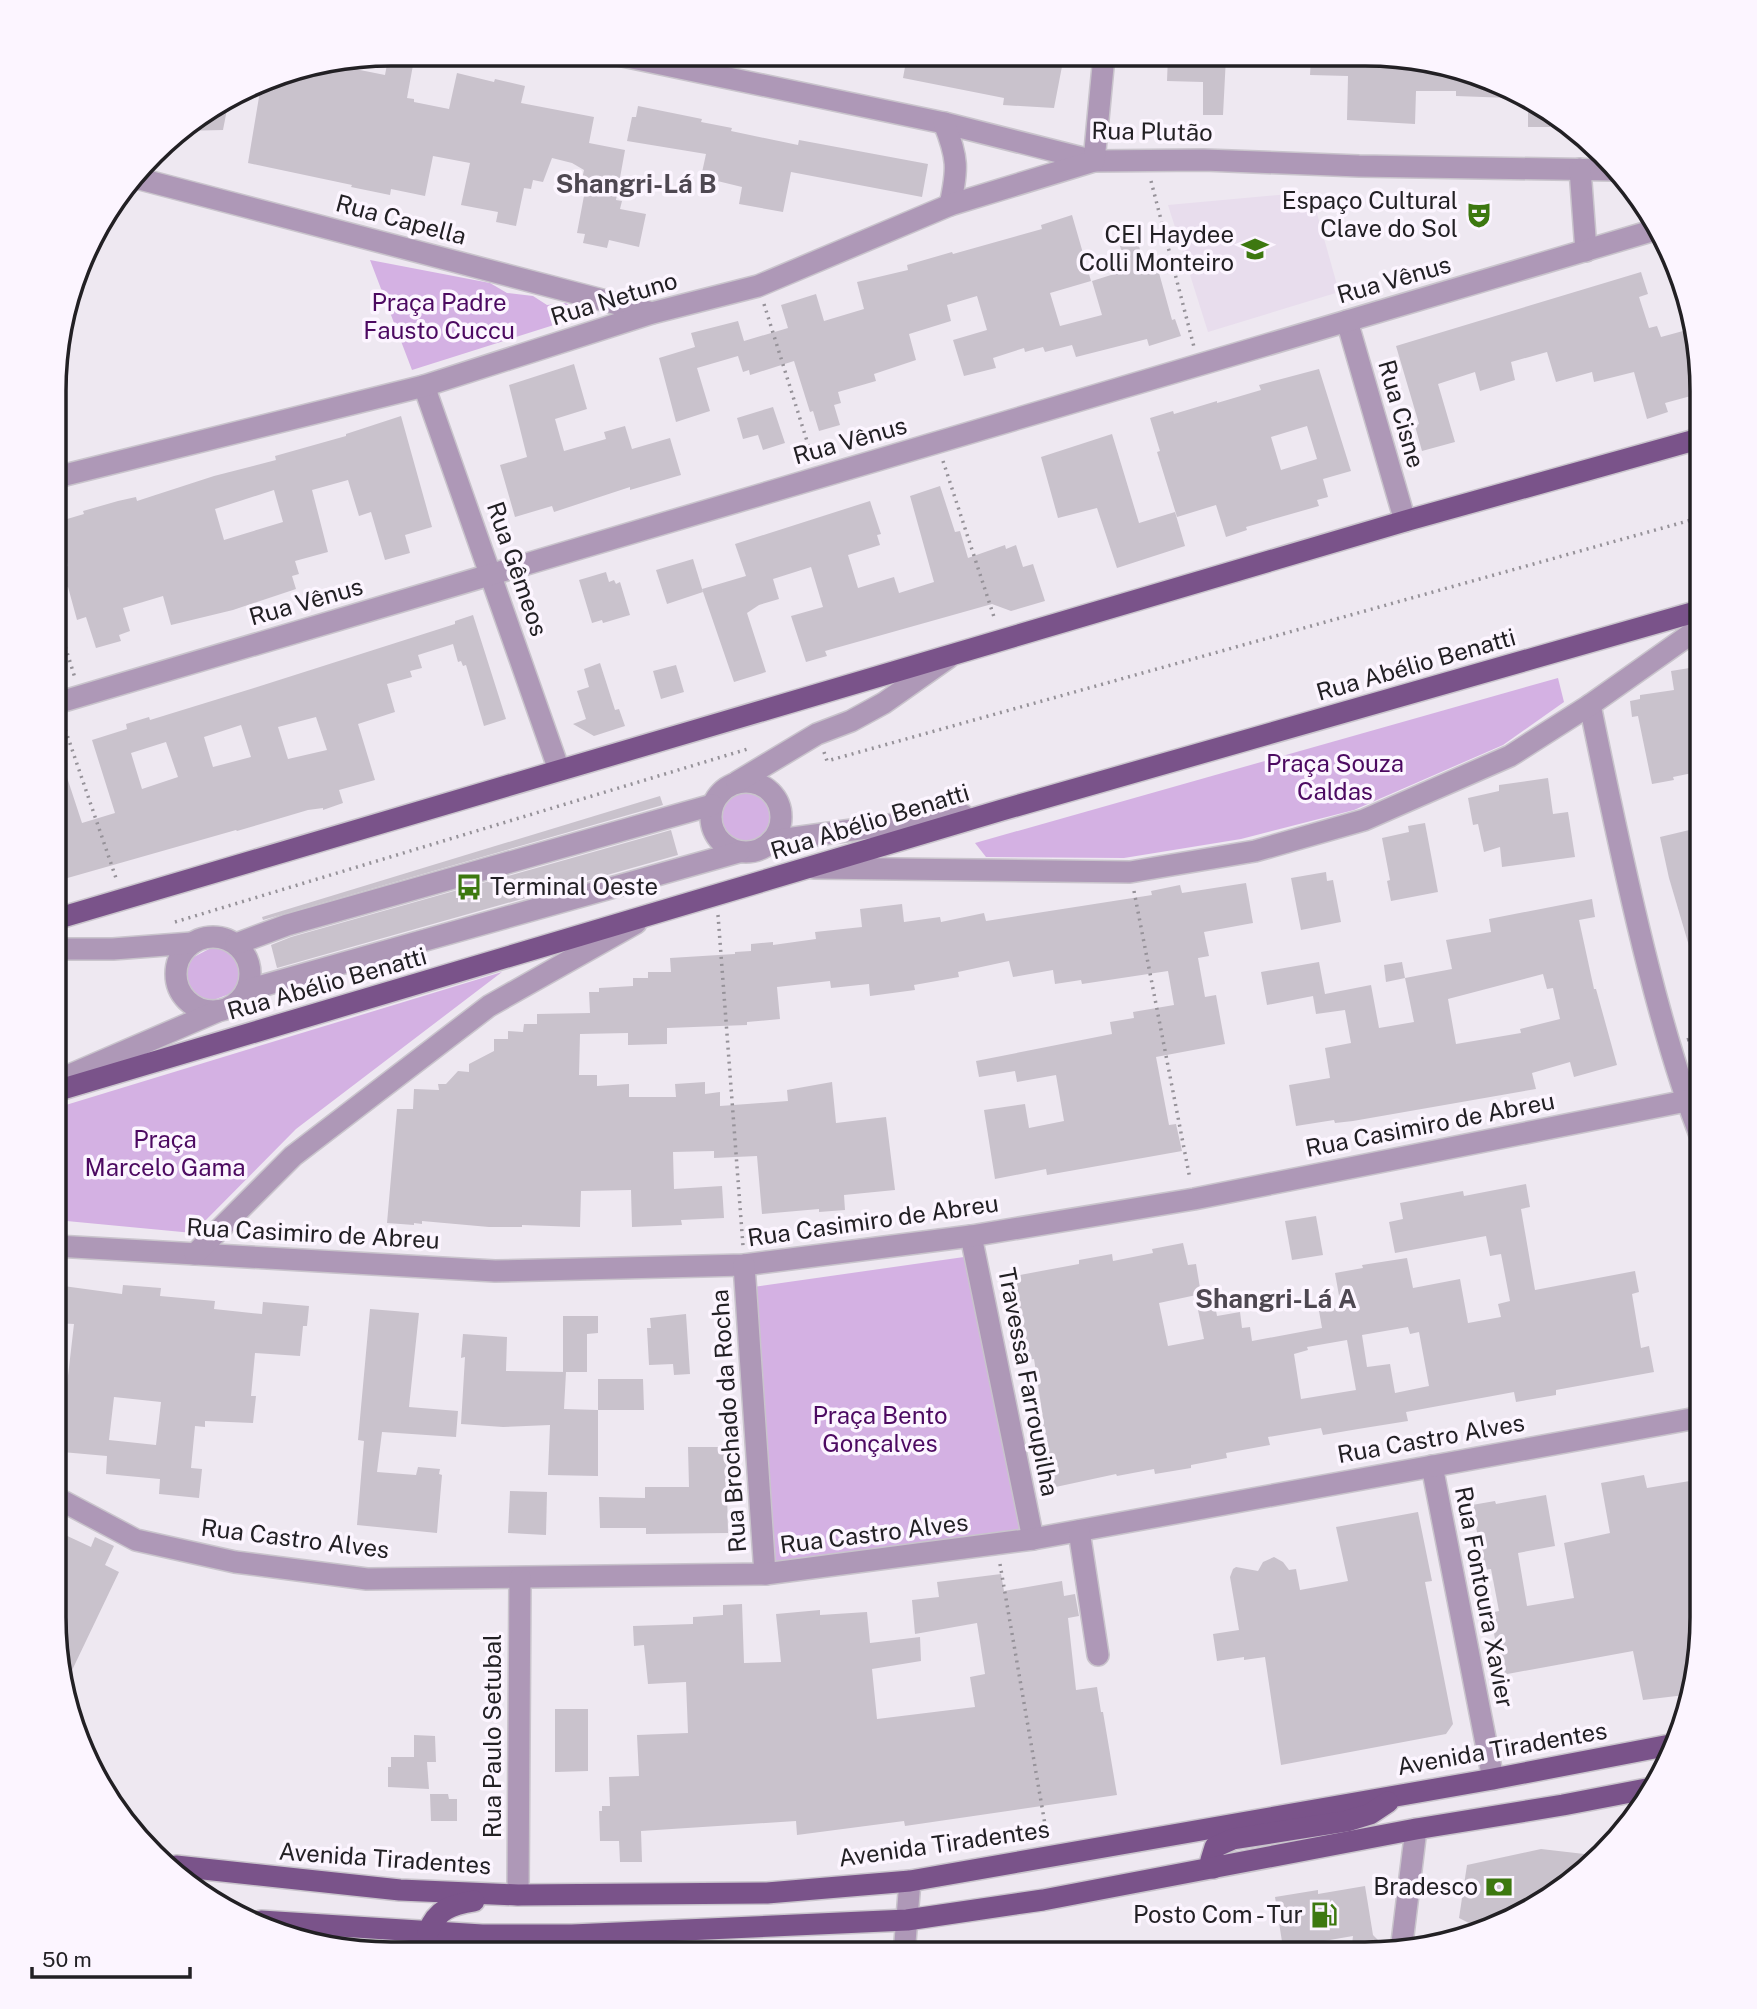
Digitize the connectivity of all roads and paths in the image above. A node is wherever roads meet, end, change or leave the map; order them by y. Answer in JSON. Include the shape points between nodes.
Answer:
{"nodes":[{"id":1,"x":671,"y":66,"type":"edge"},
{"id":2,"x":1103,"y":66,"type":"edge"},
{"id":3,"x":944,"y":123,"type":"junction"},
{"id":4,"x":1145,"y":159,"type":"junction"},
{"id":5,"x":1094,"y":161,"type":"junction"},
{"id":6,"x":1580,"y":169,"type":"junction"},
{"id":7,"x":1603,"y":170,"type":"edge"},
{"id":8,"x":145,"y":180,"type":"edge"},
{"id":9,"x":950,"y":205,"type":"junction"},
{"id":10,"x":1649,"y":232,"type":"edge"},
{"id":11,"x":1586,"y":251,"type":"junction"},
{"id":12,"x":758,"y":286,"type":"junction"},
{"id":13,"x":652,"y":313,"type":"junction"},
{"id":14,"x":1347,"y":321,"type":"junction"},
{"id":15,"x":1199,"y":365,"type":"junction"},
{"id":16,"x":424,"y":386,"type":"junction"},
{"id":17,"x":1690,"y":441,"type":"edge"},
{"id":18,"x":937,"y":443,"type":"junction"},
{"id":19,"x":66,"y":475,"type":"edge"},
{"id":20,"x":818,"y":477,"type":"junction"},
{"id":21,"x":1690,"y":520,"type":"edge"},
{"id":22,"x":1405,"y":521,"type":"junction"},
{"id":23,"x":491,"y":575,"type":"junction"},
{"id":24,"x":1690,"y":613,"type":"edge"},
{"id":25,"x":1690,"y":634,"type":"edge"},
{"id":26,"x":1002,"y":641,"type":"junction"},
{"id":27,"x":66,"y":648,"type":"edge"},
{"id":28,"x":953,"y":654,"type":"junction"},
{"id":29,"x":81,"y":696,"type":"junction"},
{"id":30,"x":1590,"y":705,"type":"junction"},
{"id":31,"x":66,"y":706,"type":"edge"},
{"id":32,"x":66,"y":731,"type":"edge"},
{"id":33,"x":817,"y":734,"type":"junction"},
{"id":34,"x":763,"y":744,"type":"dead end"},
{"id":35,"x":559,"y":770,"type":"junction"},
{"id":36,"x":737,"y":782,"type":"junction"},
{"id":37,"x":712,"y":805,"type":"junction"},
{"id":38,"x":1002,"y":810,"type":"junction"},
{"id":39,"x":771,"y":842,"type":"junction"},
{"id":40,"x":739,"y":852,"type":"junction"},
{"id":41,"x":808,"y":868,"type":"junction"},
{"id":42,"x":1130,"y":872,"type":"junction"},
{"id":43,"x":716,"y":895,"type":"junction"},
{"id":44,"x":123,"y":899,"type":"junction"},
{"id":45,"x":66,"y":916,"type":"edge"},
{"id":46,"x":646,"y":917,"type":"junction"},
{"id":47,"x":164,"y":925,"type":"dead end"},
{"id":48,"x":192,"y":943,"type":"junction"},
{"id":49,"x":236,"y":944,"type":"junction"},
{"id":50,"x":66,"y":949,"type":"edge"},
{"id":51,"x":247,"y":990,"type":"junction"},
{"id":52,"x":219,"y":1011,"type":"junction"},
{"id":53,"x":66,"y":1077,"type":"edge"},
{"id":54,"x":66,"y":1088,"type":"edge"},
{"id":55,"x":1686,"y":1101,"type":"junction"},
{"id":56,"x":1690,"y":1111,"type":"edge"},
{"id":57,"x":1194,"y":1199,"type":"junction"},
{"id":58,"x":971,"y":1236,"type":"junction"},
{"id":59,"x":66,"y":1247,"type":"edge"},
{"id":60,"x":195,"y":1254,"type":"junction"},
{"id":61,"x":744,"y":1265,"type":"junction"},
{"id":62,"x":1690,"y":1419,"type":"edge"},
{"id":63,"x":1432,"y":1466,"type":"junction"},
{"id":64,"x":66,"y":1503,"type":"edge"},
{"id":65,"x":1079,"y":1531,"type":"junction"},
{"id":66,"x":1033,"y":1539,"type":"junction"},
{"id":67,"x":996,"y":1545,"type":"junction"},
{"id":68,"x":765,"y":1574,"type":"junction"},
{"id":69,"x":520,"y":1578,"type":"junction"},
{"id":70,"x":1098,"y":1655,"type":"dead end"},
{"id":71,"x":1664,"y":1746,"type":"edge"},
{"id":72,"x":1493,"y":1779,"type":"junction"},
{"id":73,"x":1641,"y":1790,"type":"edge"},
{"id":74,"x":1398,"y":1795,"type":"junction"},
{"id":75,"x":1416,"y":1829,"type":"junction"},
{"id":76,"x":1051,"y":1856,"type":"junction"},
{"id":77,"x":183,"y":1867,"type":"edge"},
{"id":78,"x":1213,"y":1868,"type":"junction"},
{"id":79,"x":910,"y":1881,"type":"junction"},
{"id":80,"x":518,"y":1895,"type":"junction"},
{"id":81,"x":907,"y":1920,"type":"junction"},
{"id":82,"x":279,"y":1922,"type":"edge"},
{"id":83,"x":428,"y":1932,"type":"junction"},
{"id":84,"x":1402,"y":1941,"type":"edge"},
{"id":85,"x":426,"y":1942,"type":"edge"},
{"id":86,"x":905,"y":1942,"type":"edge"}],
"edges":[{"from":1,"to":3,"type":"street","name":"Rua Plutão"},
{"from":2,"to":5,"type":"street"},
{"from":3,"to":5,"type":"street","name":"Rua Plutão"},
{"from":3,"to":9,"type":"street","via":[[955,151],[957,175]]},
{"from":4,"to":5,"type":"street","name":"Rua Plutão"},
{"from":4,"to":6,"type":"street","name":"Rua Plutão"},
{"from":4,"to":15,"type":"path"},
{"from":5,"to":9,"type":"street","name":"Rua Netuno"},
{"from":6,"to":7,"type":"street","name":"Rua Plutão"},
{"from":6,"to":11,"type":"street"},
{"from":8,"to":13,"type":"street","name":"Rua Capella"},
{"from":9,"to":12,"type":"street","name":"Rua Netuno"},
{"from":10,"to":11,"type":"street","name":"Rua Vênus"},
{"from":11,"to":14,"type":"street","name":"Rua Vênus"},
{"from":12,"to":13,"type":"street","name":"Rua Netuno"},
{"from":12,"to":20,"type":"path"},
{"from":13,"to":16,"type":"street","name":"Rua Netuno"},
{"from":14,"to":15,"type":"street","name":"Rua Vênus"},
{"from":14,"to":22,"type":"street","name":"Rua Cisne"},
{"from":15,"to":18,"type":"street","name":"Rua Vênus"},
{"from":16,"to":19,"type":"street","name":"Rua Netuno"},
{"from":16,"to":23,"type":"street","name":"Rua Gêmeos"},
{"from":17,"to":22,"type":"main road"},
{"from":18,"to":20,"type":"street","name":"Rua Vênus"},
{"from":18,"to":26,"type":"path"},
{"from":20,"to":23,"type":"street","name":"Rua Vênus"},
{"from":21,"to":33,"type":"path","via":[[827,761]]},
{"from":22,"to":26,"type":"main road"},
{"from":23,"to":29,"type":"street","name":"Rua Vênus"},
{"from":23,"to":35,"type":"street","name":"Rua Gêmeos"},
{"from":24,"to":38,"type":"main road","name":"Rua Abélio Benatti"},
{"from":25,"to":30,"type":"street"},
{"from":26,"to":28,"type":"main road"},
{"from":27,"to":29,"type":"path"},
{"from":28,"to":33,"type":"street","via":[[884,703]]},
{"from":28,"to":35,"type":"main road"},
{"from":29,"to":31,"type":"street","name":"Rua Vênus"},
{"from":30,"to":42,"type":"street","via":[[1510,756],[1364,820],[1255,851]]},
{"from":30,"to":55,"type":"street","via":[[1628,886]]},
{"from":32,"to":44,"type":"path"},
{"from":33,"to":36,"type":"street"},
{"from":34,"to":47,"type":"path"},
{"from":35,"to":44,"type":"main road"},
{"from":36,"to":37,"type":"street","via":[[718,794]]},
{"from":36,"to":39,"type":"street","via":[[760,784],[777,799],[781,821]]},
{"from":37,"to":40,"type":"street","via":[[712,829],[718,840]]},
{"from":37,"to":49,"type":"street","via":[[288,925]]},
{"from":38,"to":39,"type":"street"},
{"from":38,"to":41,"type":"main road","name":"Rua Abélio Benatti"},
{"from":39,"to":40,"type":"street","via":[[762,849]]},
{"from":40,"to":51,"type":"street"},
{"from":41,"to":42,"type":"street"},
{"from":41,"to":43,"type":"main road","name":"Rua Abélio Benatti"},
{"from":42,"to":57,"type":"path"},
{"from":43,"to":46,"type":"main road","name":"Rua Abélio Benatti"},
{"from":43,"to":61,"type":"path"},
{"from":44,"to":45,"type":"main road"},
{"from":46,"to":54,"type":"main road","name":"Rua Abélio Benatti"},
{"from":46,"to":60,"type":"street","via":[[489,1006],[293,1156]]},
{"from":48,"to":49,"type":"street","via":[[212,937]]},
{"from":48,"to":50,"type":"street"},
{"from":48,"to":52,"type":"street","via":[[176,966],[179,990],[195,1007]]},
{"from":49,"to":51,"type":"street","via":[[250,965]]},
{"from":51,"to":52,"type":"street","via":[[230,1008]]},
{"from":52,"to":53,"type":"street"},
{"from":55,"to":56,"type":"street"},
{"from":55,"to":57,"type":"street","name":"Rua Casimiro de Abreu"},
{"from":57,"to":58,"type":"street","name":"Rua Casimiro de Abreu"},
{"from":58,"to":61,"type":"street","name":"Rua Casimiro de Abreu"},
{"from":58,"to":66,"type":"street","name":"Travessa Farroupilha"},
{"from":59,"to":60,"type":"street","name":"Rua Casimiro de Abreu"},
{"from":60,"to":61,"type":"street","name":"Rua Casimiro de Abreu","via":[[495,1271]]},
{"from":61,"to":68,"type":"street","name":"Rua Brochado da Rocha"},
{"from":62,"to":63,"type":"street","name":"Rua Castro Alves"},
{"from":63,"to":65,"type":"street","name":"Rua Castro Alves"},
{"from":63,"to":72,"type":"street","name":"Rua Fontoura Xavier"},
{"from":64,"to":69,"type":"street","name":"Rua Castro Alves","via":[[136,1540],[235,1562],[367,1579]]},
{"from":65,"to":66,"type":"street","name":"Rua Castro Alves"},
{"from":65,"to":70,"type":"street"},
{"from":66,"to":67,"type":"street","name":"Rua Castro Alves"},
{"from":67,"to":68,"type":"street","name":"Rua Castro Alves"},
{"from":67,"to":76,"type":"path"},
{"from":68,"to":69,"type":"street","name":"Rua Castro Alves"},
{"from":69,"to":80,"type":"street","name":"Rua Paulo Setubal"},
{"from":71,"to":72,"type":"main road","name":"Avenida Tiradentes"},
{"from":72,"to":74,"type":"main road","name":"Avenida Tiradentes"},
{"from":73,"to":75,"type":"main road"},
{"from":74,"to":76,"type":"main road","name":"Avenida Tiradentes"},
{"from":74,"to":78,"type":"main road","via":[[1370,1814],[1347,1821],[1233,1839],[1214,1847]]},
{"from":75,"to":78,"type":"main road"},
{"from":75,"to":84,"type":"street"},
{"from":76,"to":79,"type":"main road","name":"Avenida Tiradentes"},
{"from":77,"to":80,"type":"main road","name":"Avenida Tiradentes","via":[[400,1890]]},
{"from":78,"to":81,"type":"main road"},
{"from":79,"to":80,"type":"main road","name":"Avenida Tiradentes","via":[[767,1893]]},
{"from":79,"to":81,"type":"street"},
{"from":80,"to":83,"type":"main road","via":[[452,1905],[433,1918]]},
{"from":81,"to":83,"type":"main road","via":[[572,1935]]},
{"from":81,"to":86,"type":"street"},
{"from":82,"to":83,"type":"main road"},
{"from":83,"to":85,"type":"street"}]}
